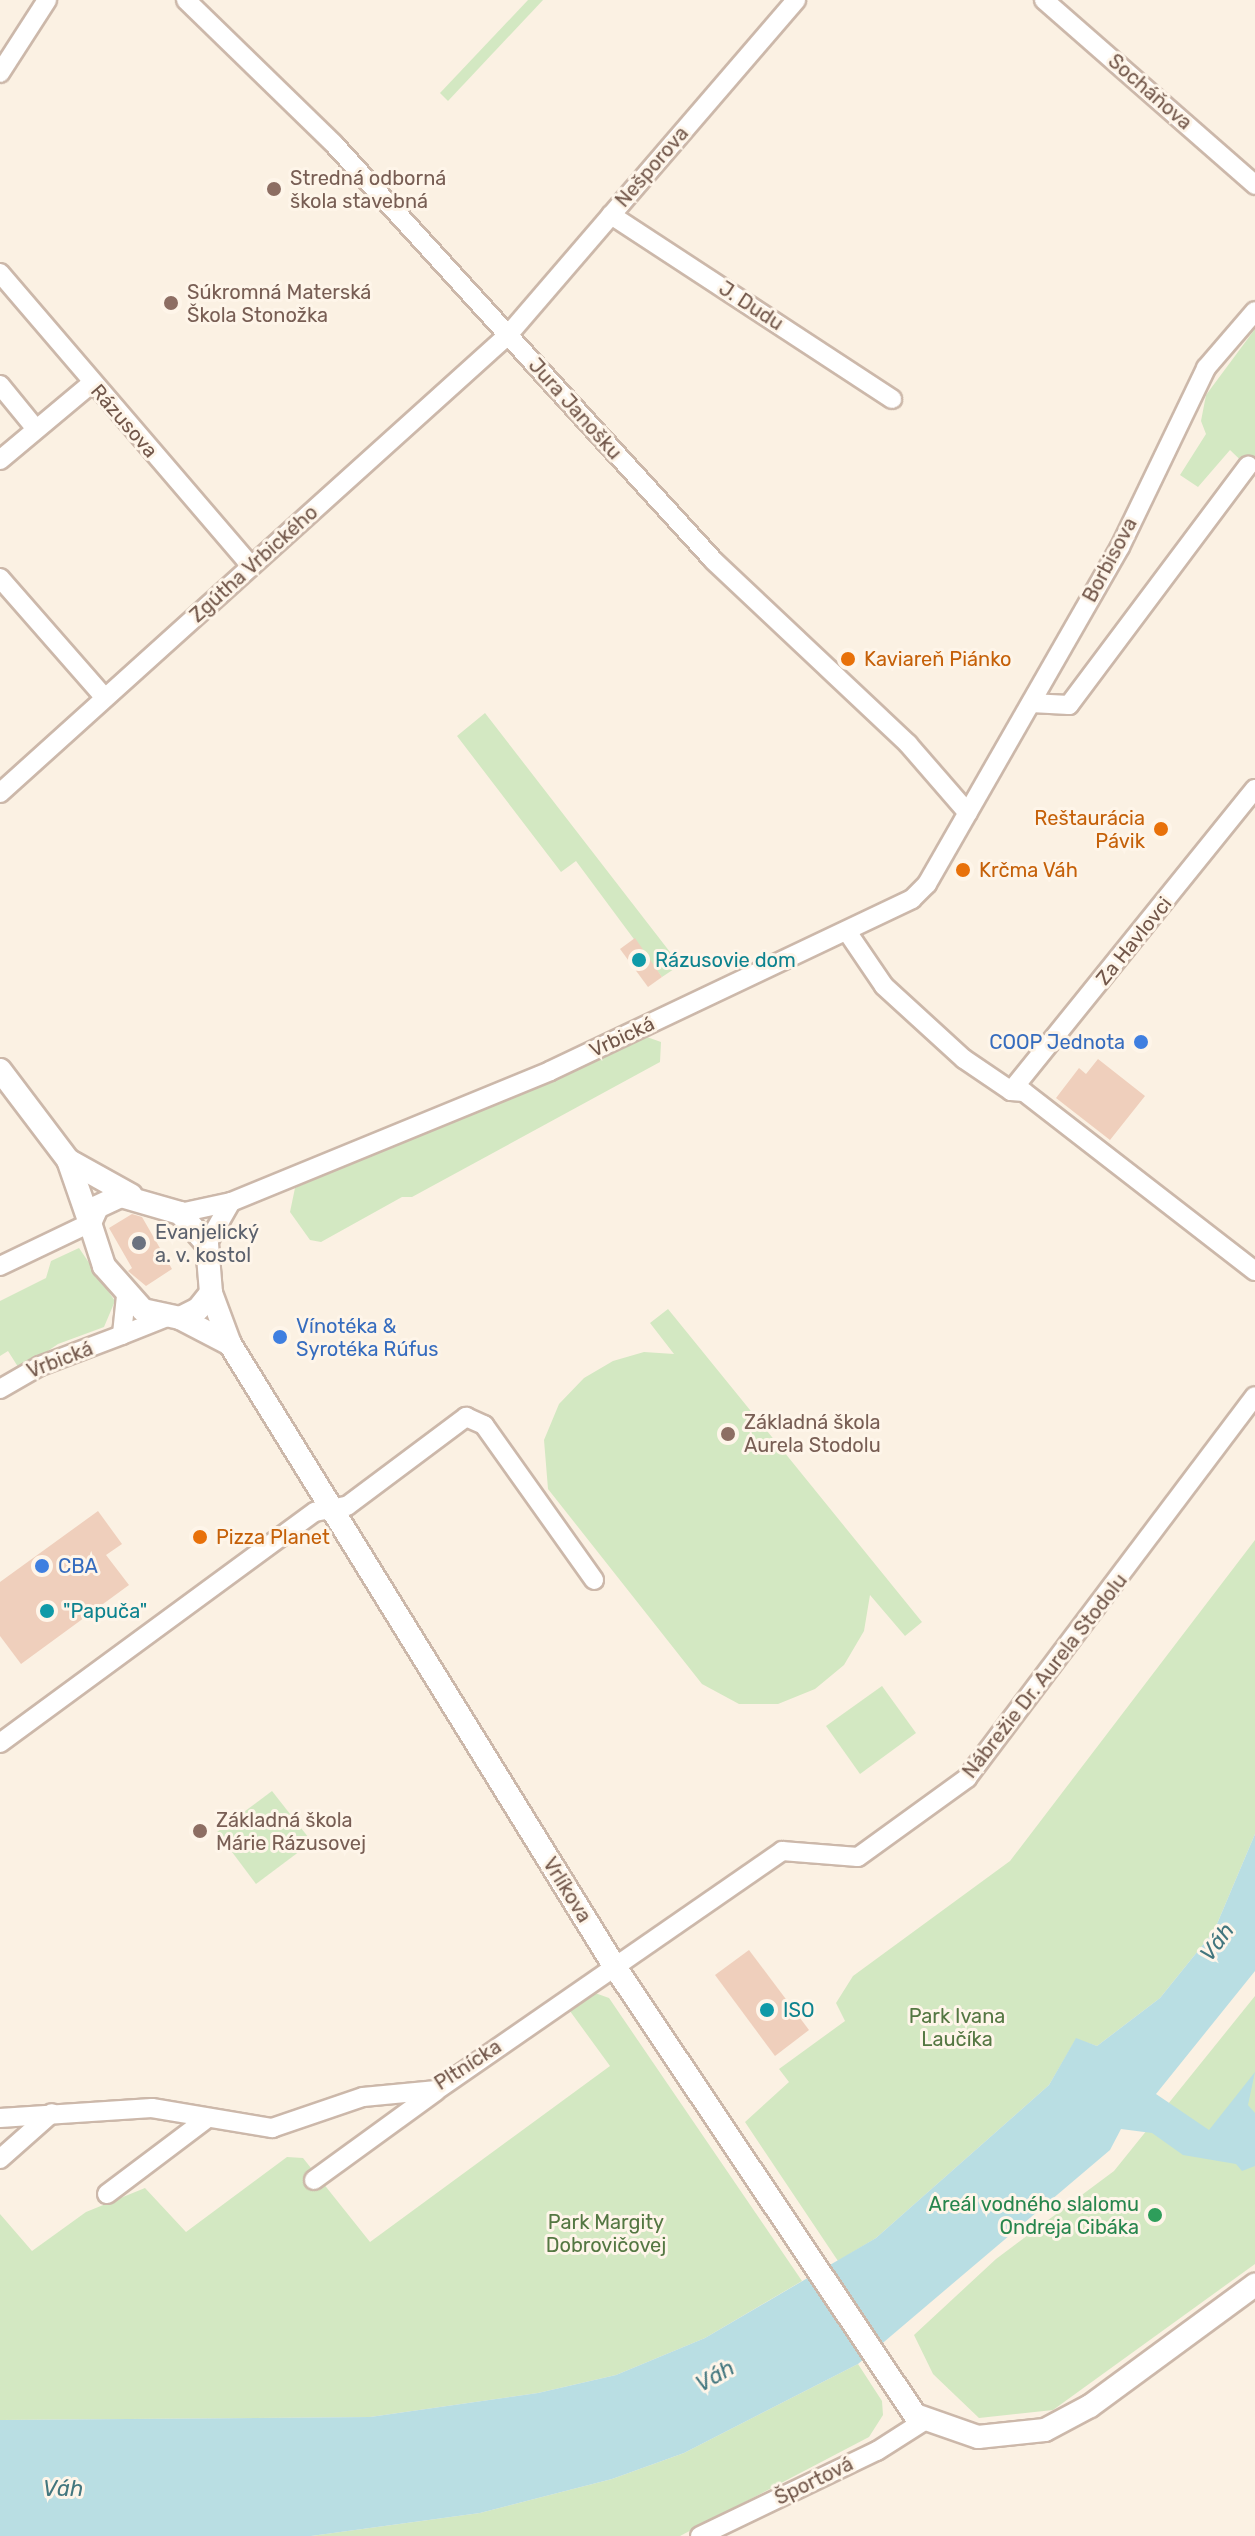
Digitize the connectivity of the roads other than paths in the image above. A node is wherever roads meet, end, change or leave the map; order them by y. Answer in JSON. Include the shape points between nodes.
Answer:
{"nodes":[{"id":1,"x":47,"y":0,"type":"edge"},
{"id":2,"x":186,"y":0,"type":"edge"},
{"id":3,"x":796,"y":0,"type":"edge"},
{"id":4,"x":1044,"y":0,"type":"edge"},
{"id":5,"x":0,"y":73,"type":"edge"},
{"id":6,"x":1255,"y":185,"type":"edge"},
{"id":7,"x":611,"y":215,"type":"junction"},
{"id":8,"x":0,"y":273,"type":"edge"},
{"id":9,"x":1255,"y":311,"type":"edge"},
{"id":10,"x":508,"y":335,"type":"junction"},
{"id":11,"x":92,"y":383,"type":"junction"},
{"id":12,"x":0,"y":385,"type":"edge"},
{"id":13,"x":892,"y":399,"type":"dead end"},
{"id":14,"x":36,"y":429,"type":"junction"},
{"id":15,"x":0,"y":460,"type":"edge"},
{"id":16,"x":1248,"y":466,"type":"dead end"},
{"id":17,"x":251,"y":566,"type":"junction"},
{"id":18,"x":0,"y":578,"type":"edge"},
{"id":19,"x":105,"y":698,"type":"junction"},
{"id":20,"x":1031,"y":703,"type":"junction"},
{"id":21,"x":1255,"y":789,"type":"edge"},
{"id":22,"x":0,"y":793,"type":"edge"},
{"id":23,"x":968,"y":813,"type":"junction"},
{"id":24,"x":848,"y":933,"type":"junction"},
{"id":25,"x":0,"y":1070,"type":"edge"},
{"id":26,"x":1011,"y":1091,"type":"junction"},
{"id":27,"x":68,"y":1160,"type":"junction"},
{"id":28,"x":131,"y":1195,"type":"junction"},
{"id":29,"x":231,"y":1202,"type":"junction"},
{"id":30,"x":180,"y":1213,"type":"junction"},
{"id":31,"x":90,"y":1223,"type":"junction"},
{"id":32,"x":207,"y":1244,"type":"junction"},
{"id":33,"x":0,"y":1266,"type":"edge"},
{"id":34,"x":1255,"y":1271,"type":"edge"},
{"id":35,"x":211,"y":1293,"type":"junction"},
{"id":36,"x":126,"y":1296,"type":"junction"},
{"id":37,"x":174,"y":1318,"type":"junction"},
{"id":38,"x":122,"y":1335,"type":"junction"},
{"id":39,"x":230,"y":1344,"type":"junction"},
{"id":40,"x":0,"y":1389,"type":"edge"},
{"id":41,"x":1255,"y":1396,"type":"edge"},
{"id":42,"x":328,"y":1505,"type":"junction"},
{"id":43,"x":594,"y":1580,"type":"dead end"},
{"id":44,"x":0,"y":1743,"type":"edge"},
{"id":45,"x":613,"y":1964,"type":"junction"},
{"id":46,"x":437,"y":2090,"type":"junction"},
{"id":47,"x":52,"y":2113,"type":"junction"},
{"id":48,"x":0,"y":2118,"type":"edge"},
{"id":49,"x":208,"y":2118,"type":"junction"},
{"id":50,"x":0,"y":2159,"type":"edge"},
{"id":51,"x":314,"y":2180,"type":"dead end"},
{"id":52,"x":107,"y":2194,"type":"dead end"},
{"id":53,"x":1255,"y":2285,"type":"edge"},
{"id":54,"x":924,"y":2421,"type":"junction"},
{"id":55,"x":700,"y":2536,"type":"edge"}],
"edges":[{"from":1,"to":5,"type":"street"},
{"from":2,"to":10,"type":"street","name":"Jura Janošku","via":[[333,143]]},
{"from":3,"to":7,"type":"street","name":"Nešporova"},
{"from":4,"to":6,"type":"street","name":"Socháňova"},
{"from":7,"to":10,"type":"street","name":"Nešporova"},
{"from":7,"to":13,"type":"street","name":"J. Dudu"},
{"from":8,"to":11,"type":"street","name":"Rázusova"},
{"from":9,"to":20,"type":"street","name":"Borbisova","via":[[1206,368],[1120,547]]},
{"from":10,"to":17,"type":"street","name":"Zgútha Vrbického"},
{"from":10,"to":23,"type":"street","name":"Jura Janošku","via":[[714,561],[908,744]]},
{"from":11,"to":14,"type":"street"},
{"from":11,"to":17,"type":"street","name":"Rázusova"},
{"from":12,"to":14,"type":"street"},
{"from":14,"to":15,"type":"street"},
{"from":16,"to":20,"type":"street","via":[[1069,705]]},
{"from":17,"to":19,"type":"street","name":"Zgútha Vrbického"},
{"from":18,"to":19,"type":"street"},
{"from":19,"to":22,"type":"street","name":"Zgútha Vrbického"},
{"from":20,"to":23,"type":"street","name":"Borbisova"},
{"from":21,"to":26,"type":"street","name":"Za Havlovci"},
{"from":23,"to":24,"type":"street","name":"Vrbická","via":[[927,884]]},
{"from":24,"to":26,"type":"street","via":[[884,986],[964,1059]]},
{"from":24,"to":29,"type":"street","name":"Vrbická","via":[[550,1071]]},
{"from":25,"to":27,"type":"street"},
{"from":26,"to":34,"type":"street","via":[[1024,1092]]},
{"from":27,"to":28,"type":"street"},
{"from":27,"to":31,"type":"street"},
{"from":28,"to":30,"type":"street"},
{"from":28,"to":31,"type":"street","via":[[97,1207]]},
{"from":29,"to":30,"type":"street","name":"Vrbická"},
{"from":29,"to":32,"type":"street"},
{"from":30,"to":32,"type":"street"},
{"from":31,"to":33,"type":"street"},
{"from":31,"to":36,"type":"street","via":[[96,1253]]},
{"from":32,"to":35,"type":"street"},
{"from":35,"to":37,"type":"street"},
{"from":35,"to":39,"type":"street","name":"Vrlíkova"},
{"from":36,"to":37,"type":"street","via":[[143,1310]]},
{"from":36,"to":38,"type":"street"},
{"from":37,"to":38,"type":"street","name":"Vrbická"},
{"from":37,"to":39,"type":"street"},
{"from":38,"to":40,"type":"street","name":"Vrbická","via":[[40,1366]]},
{"from":39,"to":42,"type":"street","name":"Vrlíkova"},
{"from":41,"to":45,"type":"street","name":"Nábrežie Dr. Aurela Stodolu","via":[[954,1793],[858,1857],[782,1851]]},
{"from":42,"to":43,"type":"street","via":[[347,1506],[458,1421],[473,1418]]},
{"from":42,"to":44,"type":"street"},
{"from":42,"to":45,"type":"street","name":"Vrlíkova"},
{"from":45,"to":46,"type":"street","name":"Pltnícka"},
{"from":45,"to":54,"type":"street","name":"Vrlíkova","via":[[886,2377]]},
{"from":46,"to":49,"type":"street","name":"Pltnícka","via":[[363,2097],[272,2128]]},
{"from":46,"to":51,"type":"street"},
{"from":47,"to":48,"type":"street","name":"Pltnícka"},
{"from":47,"to":49,"type":"street","name":"Pltnícka","via":[[152,2108]]},
{"from":47,"to":50,"type":"street"},
{"from":49,"to":52,"type":"street"},
{"from":53,"to":54,"type":"street","via":[[1090,2406],[1045,2430],[978,2437]]},
{"from":54,"to":55,"type":"street","name":"Športová","via":[[877,2451]]}]}
